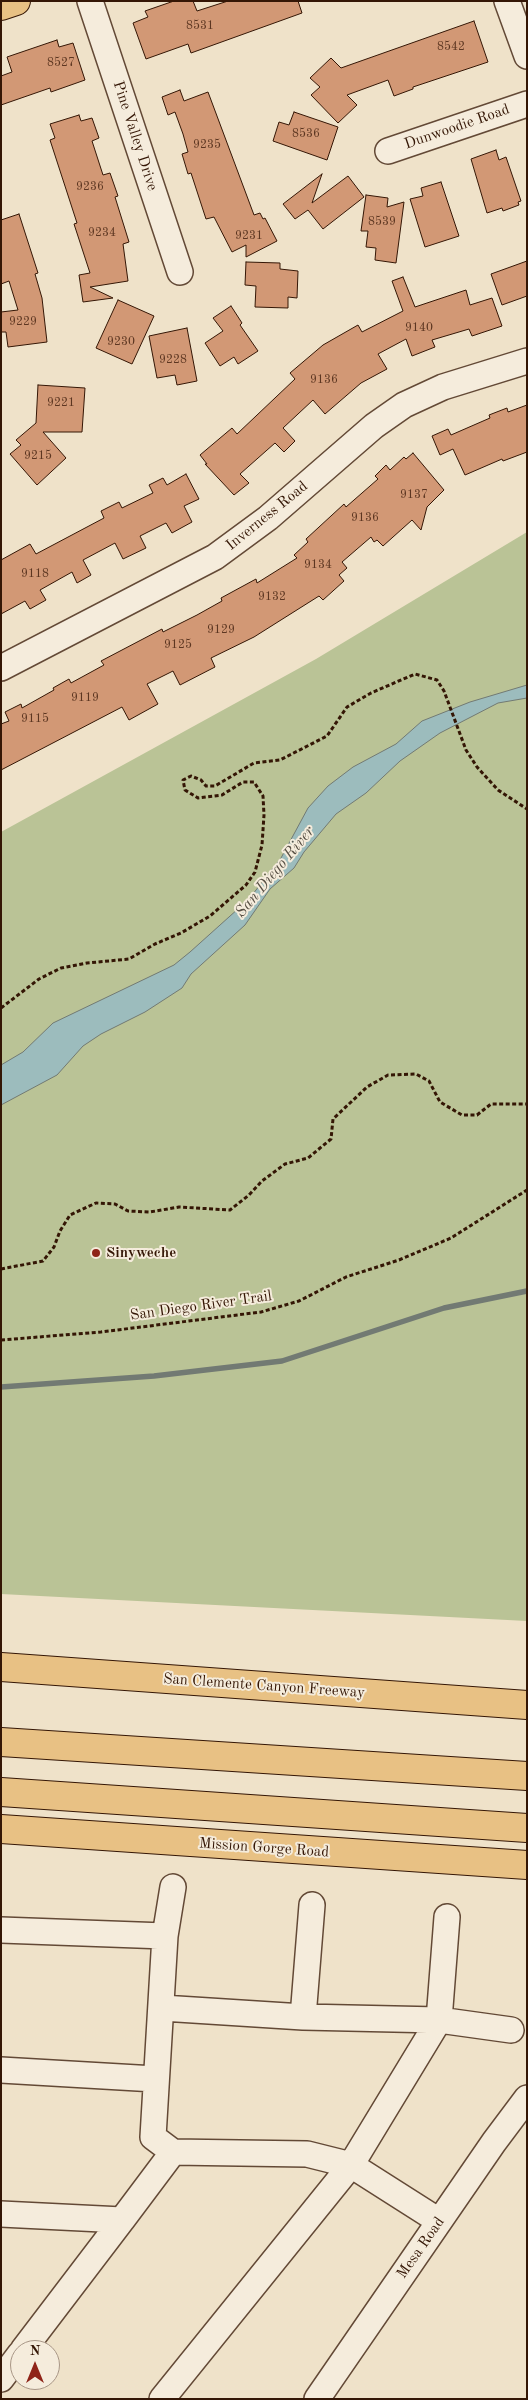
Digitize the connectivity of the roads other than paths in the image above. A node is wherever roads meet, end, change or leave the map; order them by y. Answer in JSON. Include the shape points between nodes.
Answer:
{"nodes":[{"id":1,"x":16,"y":1,"type":"edge"},
{"id":2,"x":90,"y":1,"type":"edge"},
{"id":3,"x":507,"y":1,"type":"edge"},
{"id":4,"x":1,"y":6,"type":"edge"},
{"id":5,"x":527,"y":56,"type":"edge"},
{"id":6,"x":527,"y":104,"type":"edge"},
{"id":7,"x":388,"y":151,"type":"dead end"},
{"id":8,"x":180,"y":272,"type":"dead end"},
{"id":9,"x":527,"y":361,"type":"edge"},
{"id":10,"x":1,"y":668,"type":"edge"},
{"id":11,"x":1,"y":1667,"type":"edge"},
{"id":12,"x":527,"y":1705,"type":"edge"},
{"id":13,"x":1,"y":1742,"type":"edge"},
{"id":14,"x":527,"y":1776,"type":"edge"},
{"id":15,"x":1,"y":1792,"type":"edge"},
{"id":16,"x":527,"y":1828,"type":"edge"},
{"id":17,"x":1,"y":1829,"type":"edge"},
{"id":18,"x":527,"y":1865,"type":"edge"},
{"id":19,"x":173,"y":1887,"type":"dead end"},
{"id":20,"x":312,"y":1904,"type":"dead end"},
{"id":21,"x":447,"y":1917,"type":"dead end"},
{"id":22,"x":1,"y":1930,"type":"edge"},
{"id":23,"x":165,"y":1936,"type":"junction"},
{"id":24,"x":162,"y":2008,"type":"junction"},
{"id":25,"x":302,"y":2017,"type":"junction"},
{"id":26,"x":438,"y":2020,"type":"junction"},
{"id":27,"x":511,"y":2030,"type":"dead end"},
{"id":28,"x":1,"y":2070,"type":"edge"},
{"id":29,"x":155,"y":2079,"type":"junction"},
{"id":30,"x":527,"y":2098,"type":"edge"},
{"id":31,"x":518,"y":2127,"type":"edge"},
{"id":32,"x":173,"y":2152,"type":"junction"},
{"id":33,"x":351,"y":2165,"type":"junction"},
{"id":34,"x":1,"y":2214,"type":"edge"},
{"id":35,"x":122,"y":2220,"type":"junction"},
{"id":36,"x":439,"y":2221,"type":"junction"},
{"id":37,"x":31,"y":2340,"type":"edge"},
{"id":38,"x":10,"y":2367,"type":"edge"},
{"id":39,"x":1,"y":2379,"type":"edge"},
{"id":40,"x":162,"y":2399,"type":"edge"},
{"id":41,"x":317,"y":2399,"type":"edge"}],
"edges":[{"from":1,"to":4,"type":"main road"},
{"from":2,"to":8,"type":"street","name":"Pine Valley Drive"},
{"from":3,"to":5,"type":"street"},
{"from":6,"to":7,"type":"street","name":"Dunwoodie Road"},
{"from":9,"to":10,"type":"street","name":"Inverness Road","via":[[442,387],[404,405],[374,426],[268,518],[216,557]]},
{"from":11,"to":12,"type":"main road","name":"San Clemente Canyon Freeway"},
{"from":13,"to":14,"type":"main road"},
{"from":15,"to":16,"type":"main road"},
{"from":17,"to":18,"type":"main road","name":"Mission Gorge Road"},
{"from":19,"to":23,"type":"street"},
{"from":20,"to":25,"type":"street"},
{"from":21,"to":26,"type":"street"},
{"from":22,"to":23,"type":"street"},
{"from":23,"to":24,"type":"street"},
{"from":24,"to":25,"type":"street"},
{"from":24,"to":29,"type":"street"},
{"from":25,"to":26,"type":"street"},
{"from":26,"to":27,"type":"street"},
{"from":26,"to":33,"type":"street"},
{"from":28,"to":29,"type":"street"},
{"from":29,"to":32,"type":"street","via":[[153,2137]]},
{"from":30,"to":31,"type":"street","name":"Mesa Road"},
{"from":31,"to":36,"type":"street","name":"Mesa Road"},
{"from":32,"to":33,"type":"street","via":[[307,2154]]},
{"from":32,"to":35,"type":"street"},
{"from":33,"to":36,"type":"street"},
{"from":33,"to":40,"type":"street"},
{"from":34,"to":35,"type":"street"},
{"from":35,"to":37,"type":"street"},
{"from":36,"to":41,"type":"street","name":"Mesa Road"},
{"from":38,"to":39,"type":"street"}]}
